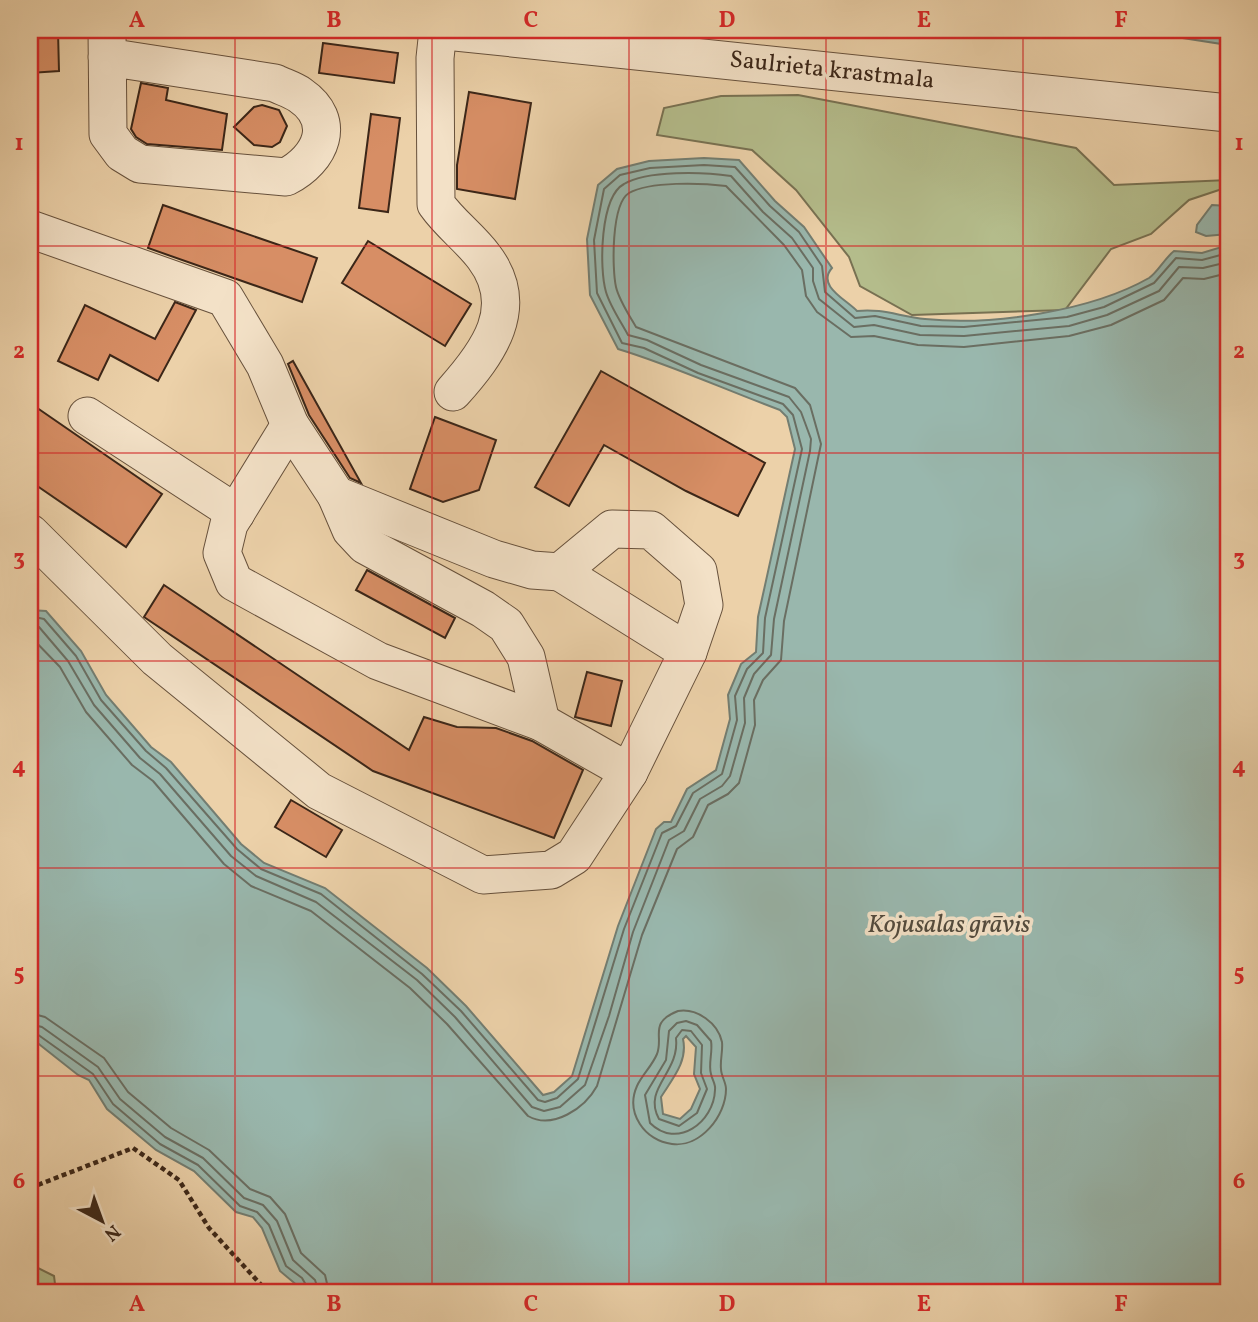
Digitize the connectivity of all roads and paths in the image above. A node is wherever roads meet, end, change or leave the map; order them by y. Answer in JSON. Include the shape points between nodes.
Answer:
{"nodes":[{"id":1,"x":437,"y":30,"type":"edge"},
{"id":2,"x":107,"y":43,"type":"edge"},
{"id":3,"x":1228,"y":113,"type":"edge"},
{"id":4,"x":30,"y":229,"type":"edge"},
{"id":5,"x":453,"y":392,"type":"dead end"},
{"id":6,"x":87,"y":416,"type":"dead end"},
{"id":7,"x":290,"y":425,"type":"junction"},
{"id":8,"x":336,"y":495,"type":"junction"},
{"id":9,"x":236,"y":513,"type":"junction"},
{"id":10,"x":30,"y":533,"type":"edge"},
{"id":11,"x":560,"y":572,"type":"junction"},
{"id":12,"x":688,"y":652,"type":"junction"},
{"id":13,"x":541,"y":722,"type":"junction"},
{"id":14,"x":629,"y":772,"type":"junction"},
{"id":15,"x":30,"y":1188,"type":"edge"},
{"id":16,"x":262,"y":1292,"type":"edge"}],
"edges":[{"from":1,"to":3,"type":"street","name":"Saulrieta krastmala"},
{"from":1,"to":5,"type":"street","via":[[436,204],[484,257],[501,287],[498,323],[484,358]]},
{"from":2,"to":2,"type":"street","via":[[275,83],[301,95],[314,110],[322,132],[317,152],[305,167],[286,177],[141,164],[122,153],[108,134]]},
{"from":4,"to":7,"type":"street","via":[[225,298],[265,365]]},
{"from":6,"to":9,"type":"street"},
{"from":7,"to":8,"type":"street"},
{"from":7,"to":9,"type":"street"},
{"from":8,"to":11,"type":"street","via":[[494,559]]},
{"from":8,"to":13,"type":"street","via":[[351,530],[365,545],[506,625],[526,657]]},
{"from":9,"to":13,"type":"street","via":[[222,552],[234,582],[379,660]]},
{"from":10,"to":14,"type":"street","via":[[157,659],[319,791],[482,874],[551,870],[574,856]]},
{"from":11,"to":12,"type":"street"},
{"from":11,"to":12,"type":"street","via":[[612,529],[651,530],[698,571],[704,605]]},
{"from":12,"to":14,"type":"street"},
{"from":13,"to":14,"type":"street"},
{"from":15,"to":16,"type":"path","via":[[133,1148],[179,1180],[209,1227],[264,1287]]}]}
